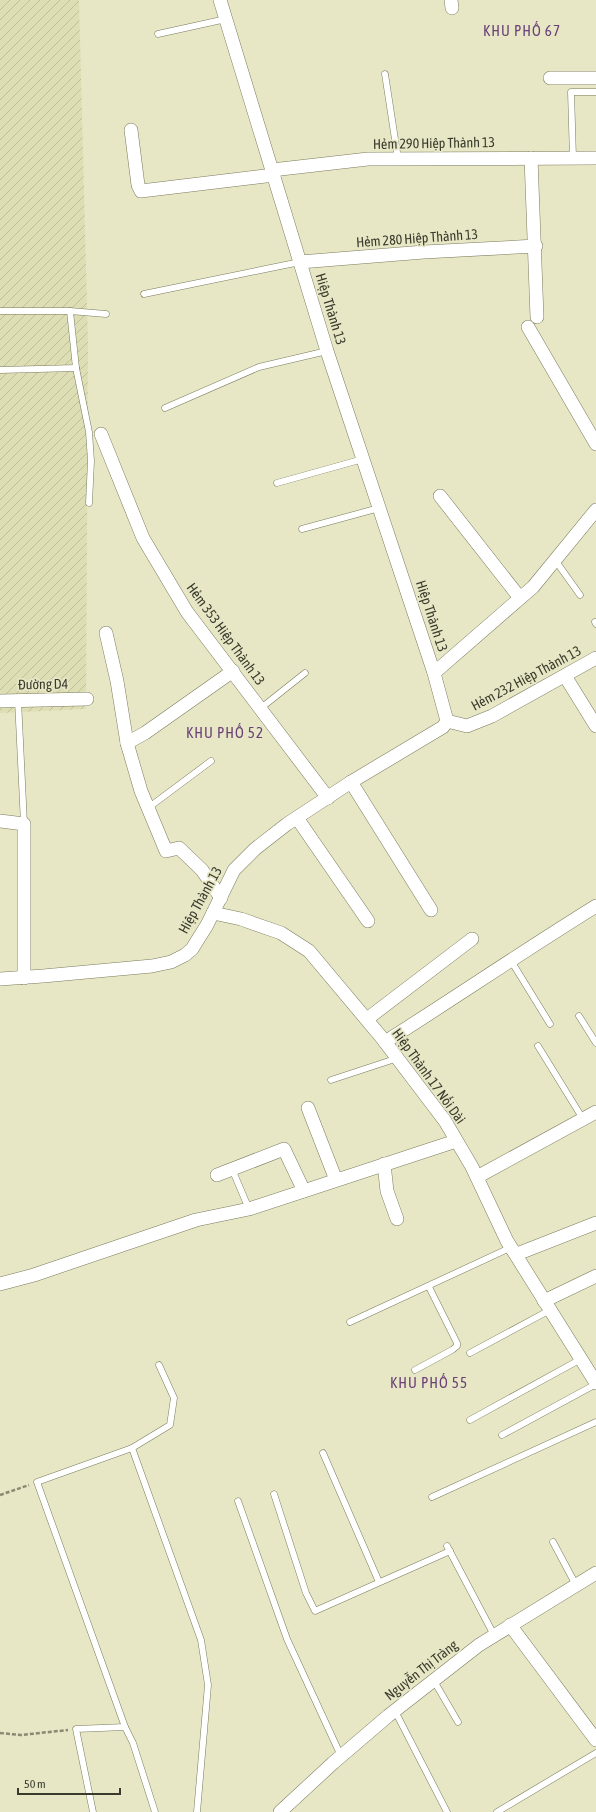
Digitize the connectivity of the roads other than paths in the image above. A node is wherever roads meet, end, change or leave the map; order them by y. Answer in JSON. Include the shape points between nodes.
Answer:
{"nodes":[{"id":1,"x":220,"y":0,"type":"edge"},
{"id":2,"x":226,"y":19,"type":"junction"},
{"id":3,"x":158,"y":34,"type":"dead end"},
{"id":4,"x":385,"y":74,"type":"dead end"},
{"id":5,"x":550,"y":78,"type":"dead end"},
{"id":6,"x":596,"y":78,"type":"edge"},
{"id":7,"x":596,"y":92,"type":"edge"},
{"id":8,"x":131,"y":130,"type":"dead end"},
{"id":9,"x":531,"y":158,"type":"junction"},
{"id":10,"x":573,"y":158,"type":"junction"},
{"id":11,"x":596,"y":158,"type":"edge"},
{"id":12,"x":398,"y":159,"type":"junction"},
{"id":13,"x":273,"y":172,"type":"junction"},
{"id":14,"x":536,"y":246,"type":"junction"},
{"id":15,"x":300,"y":262,"type":"junction"},
{"id":16,"x":144,"y":294,"type":"dead end"},
{"id":17,"x":0,"y":310,"type":"edge"},
{"id":18,"x":70,"y":311,"type":"junction"},
{"id":19,"x":106,"y":314,"type":"dead end"},
{"id":20,"x":537,"y":316,"type":"dead end"},
{"id":21,"x":528,"y":327,"type":"dead end"},
{"id":22,"x":327,"y":351,"type":"junction"},
{"id":23,"x":76,"y":368,"type":"junction"},
{"id":24,"x":0,"y":370,"type":"edge"},
{"id":25,"x":165,"y":408,"type":"dead end"},
{"id":26,"x":101,"y":434,"type":"dead end"},
{"id":27,"x":596,"y":444,"type":"edge"},
{"id":28,"x":363,"y":459,"type":"junction"},
{"id":29,"x":277,"y":483,"type":"dead end"},
{"id":30,"x":440,"y":496,"type":"dead end"},
{"id":31,"x":89,"y":502,"type":"dead end"},
{"id":32,"x":379,"y":508,"type":"junction"},
{"id":33,"x":596,"y":510,"type":"edge"},
{"id":34,"x":302,"y":530,"type":"dead end"},
{"id":35,"x":555,"y":560,"type":"junction"},
{"id":36,"x":580,"y":595,"type":"dead end"},
{"id":37,"x":520,"y":598,"type":"junction"},
{"id":38,"x":106,"y":632,"type":"dead end"},
{"id":39,"x":596,"y":658,"type":"edge"},
{"id":40,"x":233,"y":672,"type":"junction"},
{"id":41,"x":305,"y":673,"type":"dead end"},
{"id":42,"x":434,"y":673,"type":"junction"},
{"id":43,"x":565,"y":676,"type":"junction"},
{"id":44,"x":87,"y":699,"type":"dead end"},
{"id":45,"x":18,"y":700,"type":"junction"},
{"id":46,"x":0,"y":701,"type":"edge"},
{"id":47,"x":261,"y":708,"type":"junction"},
{"id":48,"x":447,"y":721,"type":"junction"},
{"id":49,"x":596,"y":726,"type":"edge"},
{"id":50,"x":127,"y":743,"type":"junction"},
{"id":51,"x":211,"y":761,"type":"dead end"},
{"id":52,"x":351,"y":782,"type":"junction"},
{"id":53,"x":328,"y":798,"type":"junction"},
{"id":54,"x":148,"y":808,"type":"junction"},
{"id":55,"x":297,"y":818,"type":"junction"},
{"id":56,"x":0,"y":821,"type":"edge"},
{"id":57,"x":24,"y":824,"type":"junction"},
{"id":58,"x":221,"y":898,"type":"junction"},
{"id":59,"x":596,"y":906,"type":"edge"},
{"id":60,"x":431,"y":910,"type":"dead end"},
{"id":61,"x":213,"y":913,"type":"junction"},
{"id":62,"x":368,"y":921,"type":"dead end"},
{"id":63,"x":472,"y":939,"type":"dead end"},
{"id":64,"x":510,"y":959,"type":"junction"},
{"id":65,"x":24,"y":978,"type":"junction"},
{"id":66,"x":0,"y":979,"type":"edge"},
{"id":67,"x":579,"y":1016,"type":"dead end"},
{"id":68,"x":367,"y":1019,"type":"junction"},
{"id":69,"x":550,"y":1024,"type":"dead end"},
{"id":70,"x":385,"y":1042,"type":"junction"},
{"id":71,"x":596,"y":1043,"type":"edge"},
{"id":72,"x":538,"y":1046,"type":"dead end"},
{"id":73,"x":398,"y":1058,"type":"junction"},
{"id":74,"x":331,"y":1080,"type":"dead end"},
{"id":75,"x":308,"y":1108,"type":"dead end"},
{"id":76,"x":596,"y":1112,"type":"edge"},
{"id":77,"x":583,"y":1119,"type":"junction"},
{"id":78,"x":456,"y":1141,"type":"junction"},
{"id":79,"x":384,"y":1164,"type":"junction"},
{"id":80,"x":232,"y":1169,"type":"junction"},
{"id":81,"x":217,"y":1175,"type":"dead end"},
{"id":82,"x":477,"y":1177,"type":"junction"},
{"id":83,"x":336,"y":1180,"type":"junction"},
{"id":84,"x":304,"y":1191,"type":"junction"},
{"id":85,"x":249,"y":1209,"type":"junction"},
{"id":86,"x":397,"y":1219,"type":"dead end"},
{"id":87,"x":596,"y":1223,"type":"edge"},
{"id":88,"x":514,"y":1251,"type":"junction"},
{"id":89,"x":596,"y":1276,"type":"edge"},
{"id":90,"x":0,"y":1284,"type":"edge"},
{"id":91,"x":429,"y":1287,"type":"junction"},
{"id":92,"x":547,"y":1305,"type":"junction"},
{"id":93,"x":350,"y":1322,"type":"dead end"},
{"id":94,"x":470,"y":1353,"type":"dead end"},
{"id":95,"x":581,"y":1359,"type":"junction"},
{"id":96,"x":159,"y":1365,"type":"dead end"},
{"id":97,"x":415,"y":1370,"type":"dead end"},
{"id":98,"x":596,"y":1384,"type":"edge"},
{"id":99,"x":470,"y":1420,"type":"dead end"},
{"id":100,"x":596,"y":1422,"type":"edge"},
{"id":101,"x":502,"y":1435,"type":"dead end"},
{"id":102,"x":132,"y":1448,"type":"junction"},
{"id":103,"x":324,"y":1453,"type":"dead end"},
{"id":104,"x":274,"y":1494,"type":"dead end"},
{"id":105,"x":432,"y":1497,"type":"dead end"},
{"id":106,"x":238,"y":1501,"type":"dead end"},
{"id":107,"x":553,"y":1542,"type":"dead end"},
{"id":108,"x":596,"y":1573,"type":"edge"},
{"id":109,"x":379,"y":1582,"type":"junction"},
{"id":110,"x":576,"y":1585,"type":"junction"},
{"id":111,"x":510,"y":1625,"type":"junction"},
{"id":112,"x":494,"y":1635,"type":"junction"},
{"id":113,"x":434,"y":1681,"type":"junction"},
{"id":114,"x":395,"y":1711,"type":"junction"},
{"id":115,"x":458,"y":1722,"type":"dead end"},
{"id":116,"x":125,"y":1727,"type":"junction"},
{"id":117,"x":596,"y":1740,"type":"edge"},
{"id":118,"x":596,"y":1752,"type":"edge"},
{"id":119,"x":341,"y":1756,"type":"junction"},
{"id":120,"x":93,"y":1812,"type":"edge"},
{"id":121,"x":155,"y":1812,"type":"edge"},
{"id":122,"x":197,"y":1812,"type":"edge"},
{"id":123,"x":280,"y":1812,"type":"edge"},
{"id":124,"x":448,"y":1812,"type":"edge"},
{"id":125,"x":497,"y":1812,"type":"edge"}],
"edges":[{"from":1,"to":2,"type":"street","name":"Hiệp Thành 13"},
{"from":2,"to":3,"type":"lane"},
{"from":2,"to":13,"type":"street","name":"Hiệp Thành 13"},
{"from":4,"to":12,"type":"lane"},
{"from":5,"to":6,"type":"street"},
{"from":7,"to":10,"type":"lane","via":[[571,92]]},
{"from":8,"to":13,"type":"street","name":"Hẻm 290 Hiệp Thành 13","via":[[138,185],[142,191]]},
{"from":9,"to":10,"type":"street","name":"Hẻm 290 Hiệp Thành 13"},
{"from":9,"to":12,"type":"street","name":"Hẻm 290 Hiệp Thành 13"},
{"from":9,"to":14,"type":"street"},
{"from":10,"to":11,"type":"street","name":"Hẻm 290 Hiệp Thành 13"},
{"from":12,"to":13,"type":"street","name":"Hẻm 290 Hiệp Thành 13","via":[[368,159]]},
{"from":13,"to":15,"type":"street","name":"Hiệp Thành 13"},
{"from":14,"to":15,"type":"street","name":"Hẻm 280 Hiệp Thành 13"},
{"from":14,"to":20,"type":"street"},
{"from":15,"to":16,"type":"lane"},
{"from":15,"to":22,"type":"street","name":"Hiệp Thành 13"},
{"from":17,"to":18,"type":"lane"},
{"from":18,"to":19,"type":"lane"},
{"from":18,"to":23,"type":"lane"},
{"from":21,"to":27,"type":"street"},
{"from":22,"to":25,"type":"lane","via":[[259,367]]},
{"from":22,"to":28,"type":"street","name":"Hiệp Thành 13"},
{"from":23,"to":24,"type":"lane"},
{"from":23,"to":31,"type":"lane","via":[[89,432]]},
{"from":26,"to":40,"type":"street","name":"Hẻm 353 Hiệp Thành 13","via":[[143,538],[187,612]]},
{"from":28,"to":29,"type":"lane"},
{"from":28,"to":32,"type":"street","name":"Hiệp Thành 13"},
{"from":30,"to":37,"type":"street"},
{"from":32,"to":34,"type":"lane"},
{"from":32,"to":42,"type":"street","name":"Hiệp Thành 13"},
{"from":33,"to":35,"type":"street"},
{"from":35,"to":36,"type":"lane"},
{"from":35,"to":37,"type":"street","via":[[533,587]]},
{"from":37,"to":42,"type":"street"},
{"from":38,"to":50,"type":"street"},
{"from":39,"to":43,"type":"street","name":"Hẻm 232 Hiệp Thành 13"},
{"from":40,"to":47,"type":"street","name":"Hẻm 353 Hiệp Thành 13"},
{"from":40,"to":50,"type":"street"},
{"from":41,"to":47,"type":"lane"},
{"from":42,"to":48,"type":"street","name":"Hiệp Thành 13"},
{"from":43,"to":48,"type":"street","name":"Hẻm 232 Hiệp Thành 13","via":[[486,719],[467,726]]},
{"from":43,"to":49,"type":"street"},
{"from":44,"to":45,"type":"street","name":"Đường D4"},
{"from":45,"to":46,"type":"street","name":"Đường D4"},
{"from":45,"to":57,"type":"lane"},
{"from":47,"to":53,"type":"street","name":"Hẻm 353 Hiệp Thành 13"},
{"from":48,"to":52,"type":"street","name":"Hiệp Thành 13","via":[[443,727]]},
{"from":50,"to":54,"type":"street"},
{"from":51,"to":54,"type":"lane"},
{"from":52,"to":53,"type":"street","name":"Hiệp Thành 13"},
{"from":52,"to":60,"type":"street"},
{"from":53,"to":55,"type":"street","name":"Hiệp Thành 13"},
{"from":54,"to":58,"type":"street","via":[[166,851],[179,848],[202,870]]},
{"from":55,"to":58,"type":"street","name":"Hiệp Thành 13","via":[[255,849],[234,870]]},
{"from":55,"to":62,"type":"street"},
{"from":56,"to":57,"type":"street"},
{"from":57,"to":65,"type":"street"},
{"from":58,"to":61,"type":"street","name":"Hiệp Thành 13"},
{"from":59,"to":64,"type":"street"},
{"from":61,"to":65,"type":"street","name":"Hiệp Thành 13","via":[[192,949],[171,962]]},
{"from":61,"to":68,"type":"street","name":"Hiệp Thành 17 Nối Dài","via":[[242,919],[281,933],[309,951]]},
{"from":63,"to":68,"type":"street"},
{"from":64,"to":69,"type":"lane"},
{"from":64,"to":70,"type":"street"},
{"from":65,"to":66,"type":"street","name":"Hiệp Thành 13"},
{"from":67,"to":71,"type":"lane"},
{"from":68,"to":70,"type":"street","name":"Hiệp Thành 17 Nối Dài"},
{"from":70,"to":73,"type":"street","name":"Hiệp Thành 17 Nối Dài"},
{"from":72,"to":77,"type":"lane"},
{"from":73,"to":74,"type":"lane"},
{"from":73,"to":78,"type":"street","name":"Hiệp Thành 17 Nối Dài","via":[[445,1121]]},
{"from":75,"to":83,"type":"street"},
{"from":76,"to":77,"type":"street"},
{"from":77,"to":82,"type":"street"},
{"from":78,"to":79,"type":"street"},
{"from":78,"to":82,"type":"street","name":"Hiệp Thành 17 Nối Dài"},
{"from":79,"to":83,"type":"street"},
{"from":79,"to":86,"type":"street","via":[[387,1191]]},
{"from":80,"to":81,"type":"street"},
{"from":80,"to":84,"type":"street","via":[[284,1149]]},
{"from":80,"to":85,"type":"lane"},
{"from":82,"to":88,"type":"street","name":"Hiệp Thành 17 Nối Dài"},
{"from":83,"to":84,"type":"street"},
{"from":84,"to":85,"type":"street"},
{"from":85,"to":90,"type":"street","via":[[196,1220]]},
{"from":87,"to":88,"type":"street"},
{"from":88,"to":91,"type":"lane"},
{"from":88,"to":92,"type":"street","name":"Hiệp Thành 17 Nối Dài"},
{"from":89,"to":92,"type":"street"},
{"from":91,"to":93,"type":"lane"},
{"from":91,"to":97,"type":"lane","via":[[458,1343],[452,1350]]},
{"from":92,"to":94,"type":"lane"},
{"from":92,"to":95,"type":"street","name":"Hiệp Thành 17 Nối Dài"},
{"from":95,"to":98,"type":"street","name":"Hiệp Thành 17 Nối Dài"},
{"from":95,"to":99,"type":"lane"},
{"from":96,"to":102,"type":"lane","via":[[174,1398],[170,1425]]},
{"from":98,"to":101,"type":"lane"},
{"from":100,"to":105,"type":"lane"},
{"from":102,"to":116,"type":"lane","via":[[36,1482]]},
{"from":102,"to":122,"type":"lane","via":[[201,1640],[208,1685]]},
{"from":103,"to":109,"type":"lane"},
{"from":104,"to":109,"type":"lane","via":[[306,1593],[315,1611]]},
{"from":106,"to":119,"type":"lane","via":[[287,1639]]},
{"from":107,"to":110,"type":"lane"},
{"from":108,"to":110,"type":"street","name":"Nguyễn Thị Tràng"},
{"from":109,"to":112,"type":"lane","via":[[448,1548]]},
{"from":110,"to":111,"type":"street","name":"Nguyễn Thị Tràng"},
{"from":111,"to":112,"type":"street","name":"Nguyễn Thị Tràng"},
{"from":111,"to":117,"type":"street"},
{"from":112,"to":113,"type":"street","name":"Nguyễn Thị Tràng"},
{"from":113,"to":114,"type":"street","name":"Nguyễn Thị Tràng"},
{"from":113,"to":115,"type":"lane"},
{"from":114,"to":119,"type":"street","name":"Nguyễn Thị Tràng"},
{"from":114,"to":124,"type":"lane"},
{"from":116,"to":120,"type":"lane","via":[[76,1729]]},
{"from":116,"to":121,"type":"lane","via":[[133,1743]]},
{"from":118,"to":125,"type":"lane"},
{"from":119,"to":123,"type":"street","name":"Nguyễn Thị Tràng"}]}
